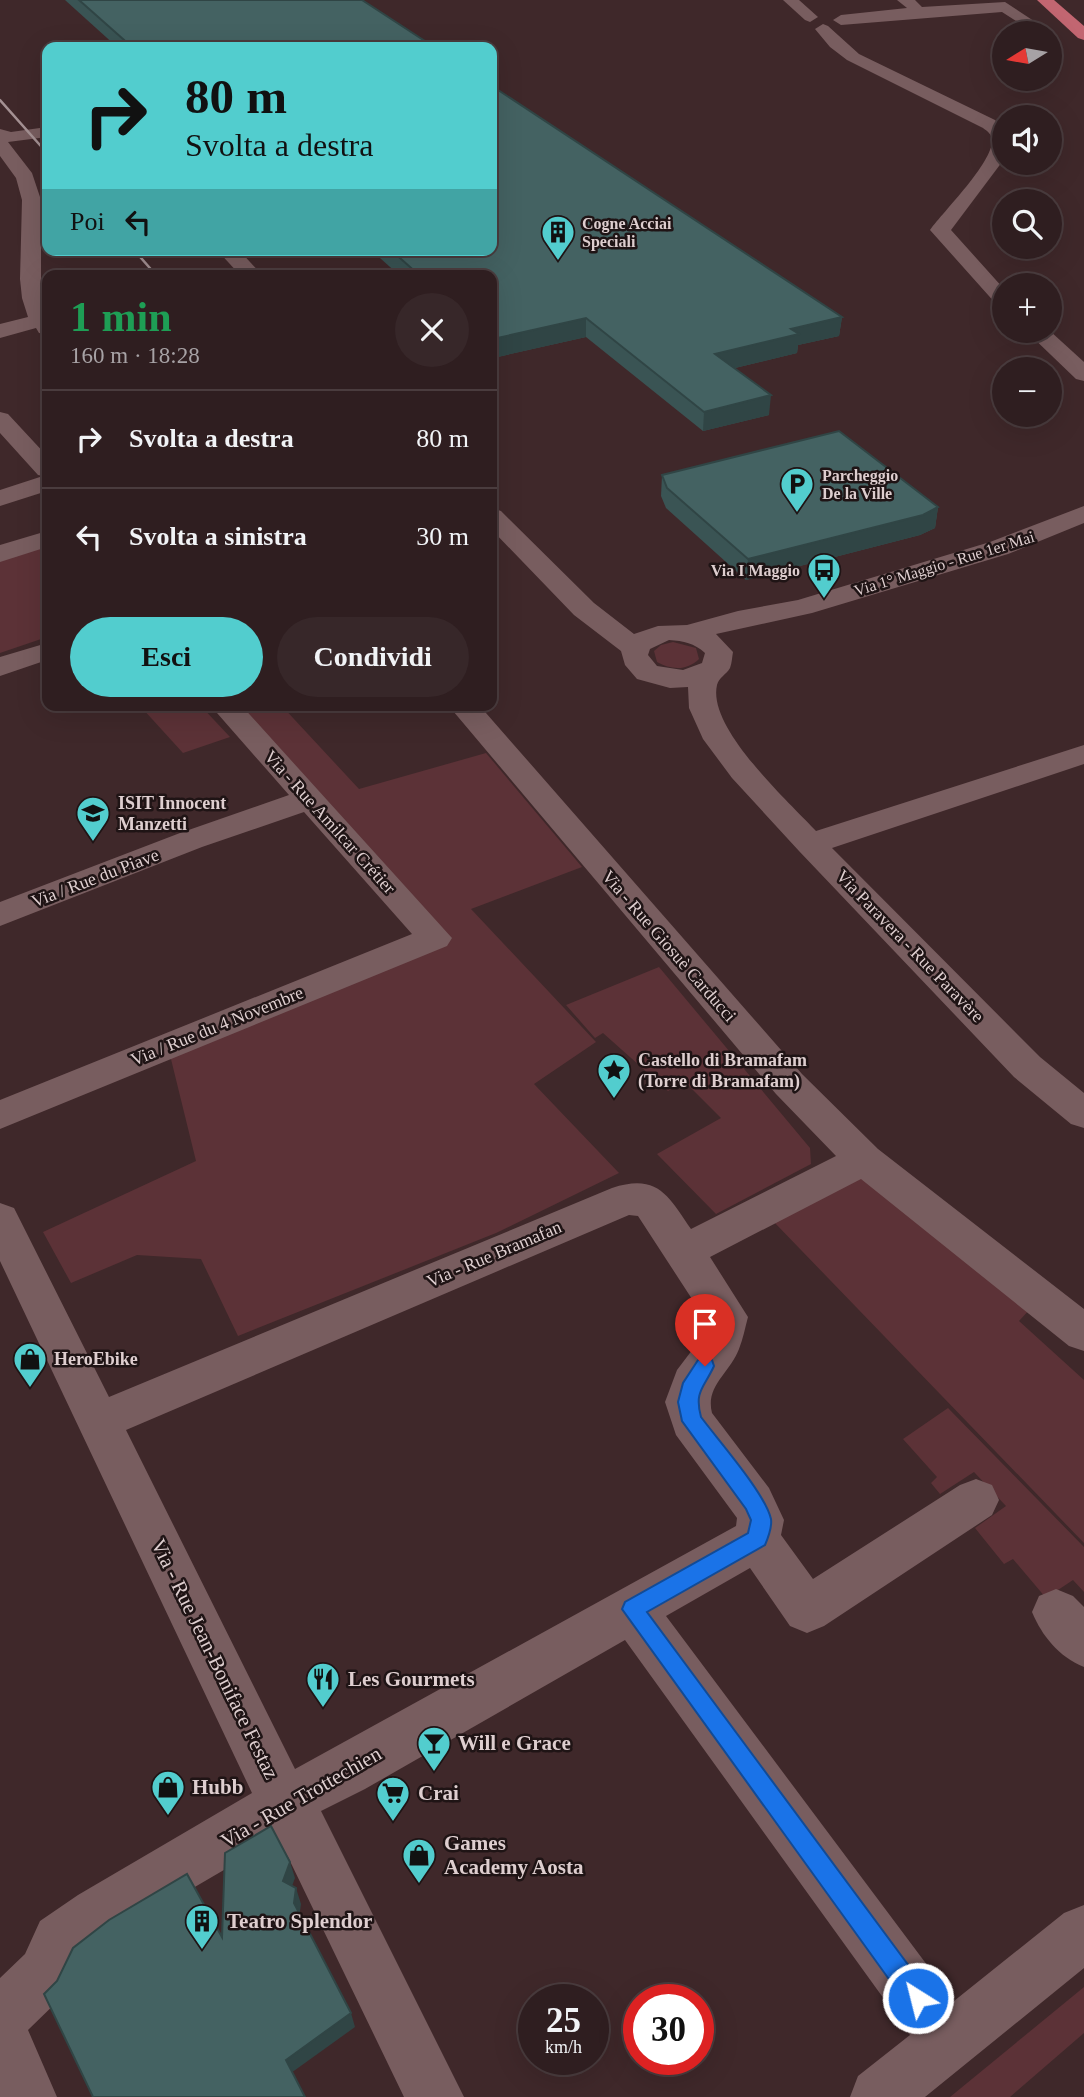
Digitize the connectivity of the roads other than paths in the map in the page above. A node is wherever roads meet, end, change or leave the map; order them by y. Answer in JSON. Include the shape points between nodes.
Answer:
{"nodes":[{"id":1,"x":790,"y":0,"type":"edge"},
{"id":2,"x":904,"y":0,"type":"edge"},
{"id":3,"x":1045,"y":0,"type":"edge"},
{"id":4,"x":1059,"y":0,"type":"edge"},
{"id":5,"x":917,"y":12,"type":"junction"},
{"id":6,"x":841,"y":20,"type":"joint"},
{"id":7,"x":1026,"y":21,"type":"edge"},
{"id":8,"x":816,"y":23,"type":"junction"},
{"id":9,"x":1084,"y":23,"type":"edge"},
{"id":10,"x":1084,"y":36,"type":"edge"},
{"id":11,"x":42,"y":133,"type":"edge"},
{"id":12,"x":6,"y":141,"type":"edge"},
{"id":13,"x":233,"y":256,"type":"edge"},
{"id":14,"x":247,"y":270,"type":"edge"},
{"id":15,"x":992,"y":288,"type":"edge"},
{"id":16,"x":42,"y":321,"type":"edge"},
{"id":17,"x":42,"y":325,"type":"edge"},
{"id":18,"x":0,"y":331,"type":"edge"},
{"id":19,"x":1050,"y":343,"type":"edge"},
{"id":20,"x":1084,"y":374,"type":"edge"},
{"id":21,"x":0,"y":419,"type":"edge"},
{"id":22,"x":42,"y":465,"type":"edge"},
{"id":23,"x":42,"y":485,"type":"edge"},
{"id":24,"x":0,"y":498,"type":"edge"},
{"id":25,"x":1084,"y":514,"type":"edge"},
{"id":26,"x":497,"y":521,"type":"edge"},
{"id":27,"x":42,"y":541,"type":"edge"},
{"id":28,"x":0,"y":554,"type":"edge"},
{"id":29,"x":802,"y":607,"type":"junction"},
{"id":30,"x":608,"y":625,"type":"junction"},
{"id":31,"x":659,"y":633,"type":"junction"},
{"id":32,"x":690,"y":633,"type":"junction"},
{"id":33,"x":42,"y":653,"type":"edge"},
{"id":34,"x":641,"y":660,"type":"junction"},
{"id":35,"x":713,"y":663,"type":"junction"},
{"id":36,"x":0,"y":667,"type":"edge"},
{"id":37,"x":230,"y":711,"type":"edge"},
{"id":38,"x":468,"y":711,"type":"edge"},
{"id":39,"x":1084,"y":754,"type":"edge"},
{"id":40,"x":743,"y":771,"type":"junction"},
{"id":41,"x":309,"y":799,"type":"junction"},
{"id":42,"x":810,"y":844,"type":"junction"},
{"id":43,"x":0,"y":915,"type":"edge"},
{"id":44,"x":435,"y":938,"type":"joint"},
{"id":45,"x":1084,"y":1114,"type":"edge"},
{"id":46,"x":0,"y":1115,"type":"edge"},
{"id":47,"x":864,"y":1160,"type":"junction"},
{"id":48,"x":0,"y":1219,"type":"edge"},
{"id":49,"x":685,"y":1251,"type":"junction"},
{"id":50,"x":1084,"y":1333,"type":"edge"},
{"id":51,"x":99,"y":1421,"type":"junction"},
{"id":52,"x":976,"y":1500,"type":"dead end"},
{"id":53,"x":757,"y":1539,"type":"junction"},
{"id":54,"x":632,"y":1609,"type":"junction"},
{"id":55,"x":284,"y":1802,"type":"junction"},
{"id":56,"x":1084,"y":1933,"type":"edge"},
{"id":57,"x":0,"y":2018,"type":"edge"},
{"id":58,"x":0,"y":2035,"type":"edge"},
{"id":59,"x":949,"y":2041,"type":"junction"},
{"id":60,"x":28,"y":2097,"type":"edge"},
{"id":61,"x":435,"y":2097,"type":"edge"},
{"id":62,"x":879,"y":2097,"type":"edge"}],
"edges":[{"from":1,"to":8,"type":"street"},
{"from":2,"to":5,"type":"street"},
{"from":3,"to":10,"type":"highway"},
{"from":4,"to":9,"type":"highway"},
{"from":5,"to":6,"type":"street"},
{"from":5,"to":7,"type":"street","via":[[1005,7]]},
{"from":6,"to":8,"type":"street","via":[[844,23],[839,27]]},
{"from":8,"to":15,"type":"street","via":[[853,57],[989,124],[998,133],[1000,145],[988,168],[940,230]]},
{"from":11,"to":12,"type":"street"},
{"from":12,"to":16,"type":"street","via":[[29,184],[20,251]]},
{"from":13,"to":14,"type":"street"},
{"from":17,"to":18,"type":"street"},
{"from":19,"to":20,"type":"street"},
{"from":21,"to":22,"type":"street"},
{"from":23,"to":24,"type":"street"},
{"from":25,"to":29,"type":"street","name":"Via 1° Maggio - Rue 1er Mai","via":[[999,548]]},
{"from":26,"to":30,"type":"street","name":"Via Paravera - Rue Paravère","via":[[584,609]]},
{"from":27,"to":28,"type":"street"},
{"from":29,"to":32,"type":"street","name":"Via 1° Maggio - Rue 1er Mai"},
{"from":29,"to":35,"type":"street","name":"Via 1° Maggio - Rue 1er Mai","via":[[740,635]]},
{"from":30,"to":31,"type":"street","name":"Via Paravera - Rue Paravère"},
{"from":30,"to":34,"type":"street","name":"Via Paravera - Rue Paravère"},
{"from":31,"to":32,"type":"street","name":"Via 1° Maggio - Rue 1er Mai"},
{"from":31,"to":34,"type":"street","via":[[648,637]]},
{"from":32,"to":35,"type":"street","via":[[713,644]]},
{"from":33,"to":36,"type":"street"},
{"from":34,"to":35,"type":"street","via":[[678,680]]},
{"from":34,"to":40,"type":"street","name":"Via Paravera - Rue Paravère","via":[[713,746]]},
{"from":35,"to":40,"type":"street","name":"Via Paravera - Rue Paravère","via":[[702,687],[704,708],[718,738]]},
{"from":37,"to":41,"type":"street","name":"Via - Rue Amilcar Crétier"},
{"from":38,"to":47,"type":"street","name":"Via - Rue Giosuè Carducci","via":[[781,1075]]},
{"from":39,"to":42,"type":"street"},
{"from":40,"to":42,"type":"street","name":"Via Paravera - Rue Paravère"},
{"from":41,"to":43,"type":"street","name":"Via / Rue du Piave"},
{"from":41,"to":44,"type":"street","name":"Via - Rue Amilcar Crétier"},
{"from":42,"to":45,"type":"street","name":"Via Paravera - Rue Paravère","via":[[1027,1067]]},
{"from":44,"to":46,"type":"street","name":"Via / Rue du 4 Novembre"},
{"from":47,"to":49,"type":"street"},
{"from":47,"to":50,"type":"street","name":"Via - Rue Giosuè Carducci"},
{"from":48,"to":51,"type":"street","name":"Via - Rue Jean-Boniface Festaz"},
{"from":49,"to":51,"type":"street","name":"Via - Rue Bramafan","via":[[650,1202],[626,1199]]},
{"from":49,"to":53,"type":"street","name":"Via - Rue Bramafan","via":[[727,1317],[718,1349],[692,1383],[687,1402],[692,1421],[753,1503],[761,1520]]},
{"from":51,"to":55,"type":"street","name":"Via - Rue Jean-Boniface Festaz"},
{"from":52,"to":53,"type":"street","via":[[807,1609]]},
{"from":53,"to":54,"type":"street","name":"Via - Rue Trottechien"},
{"from":54,"to":55,"type":"street","name":"Via - Rue Trottechien"},
{"from":54,"to":59,"type":"street"},
{"from":55,"to":57,"type":"street","name":"Via - Rue Trottechien","via":[[60,1941],[45,1974]]},
{"from":55,"to":61,"type":"street","name":"Via - Rue Jean-Boniface Festaz","via":[[307,1838]]},
{"from":56,"to":59,"type":"street"},
{"from":58,"to":60,"type":"street"},
{"from":59,"to":62,"type":"street"}]}
